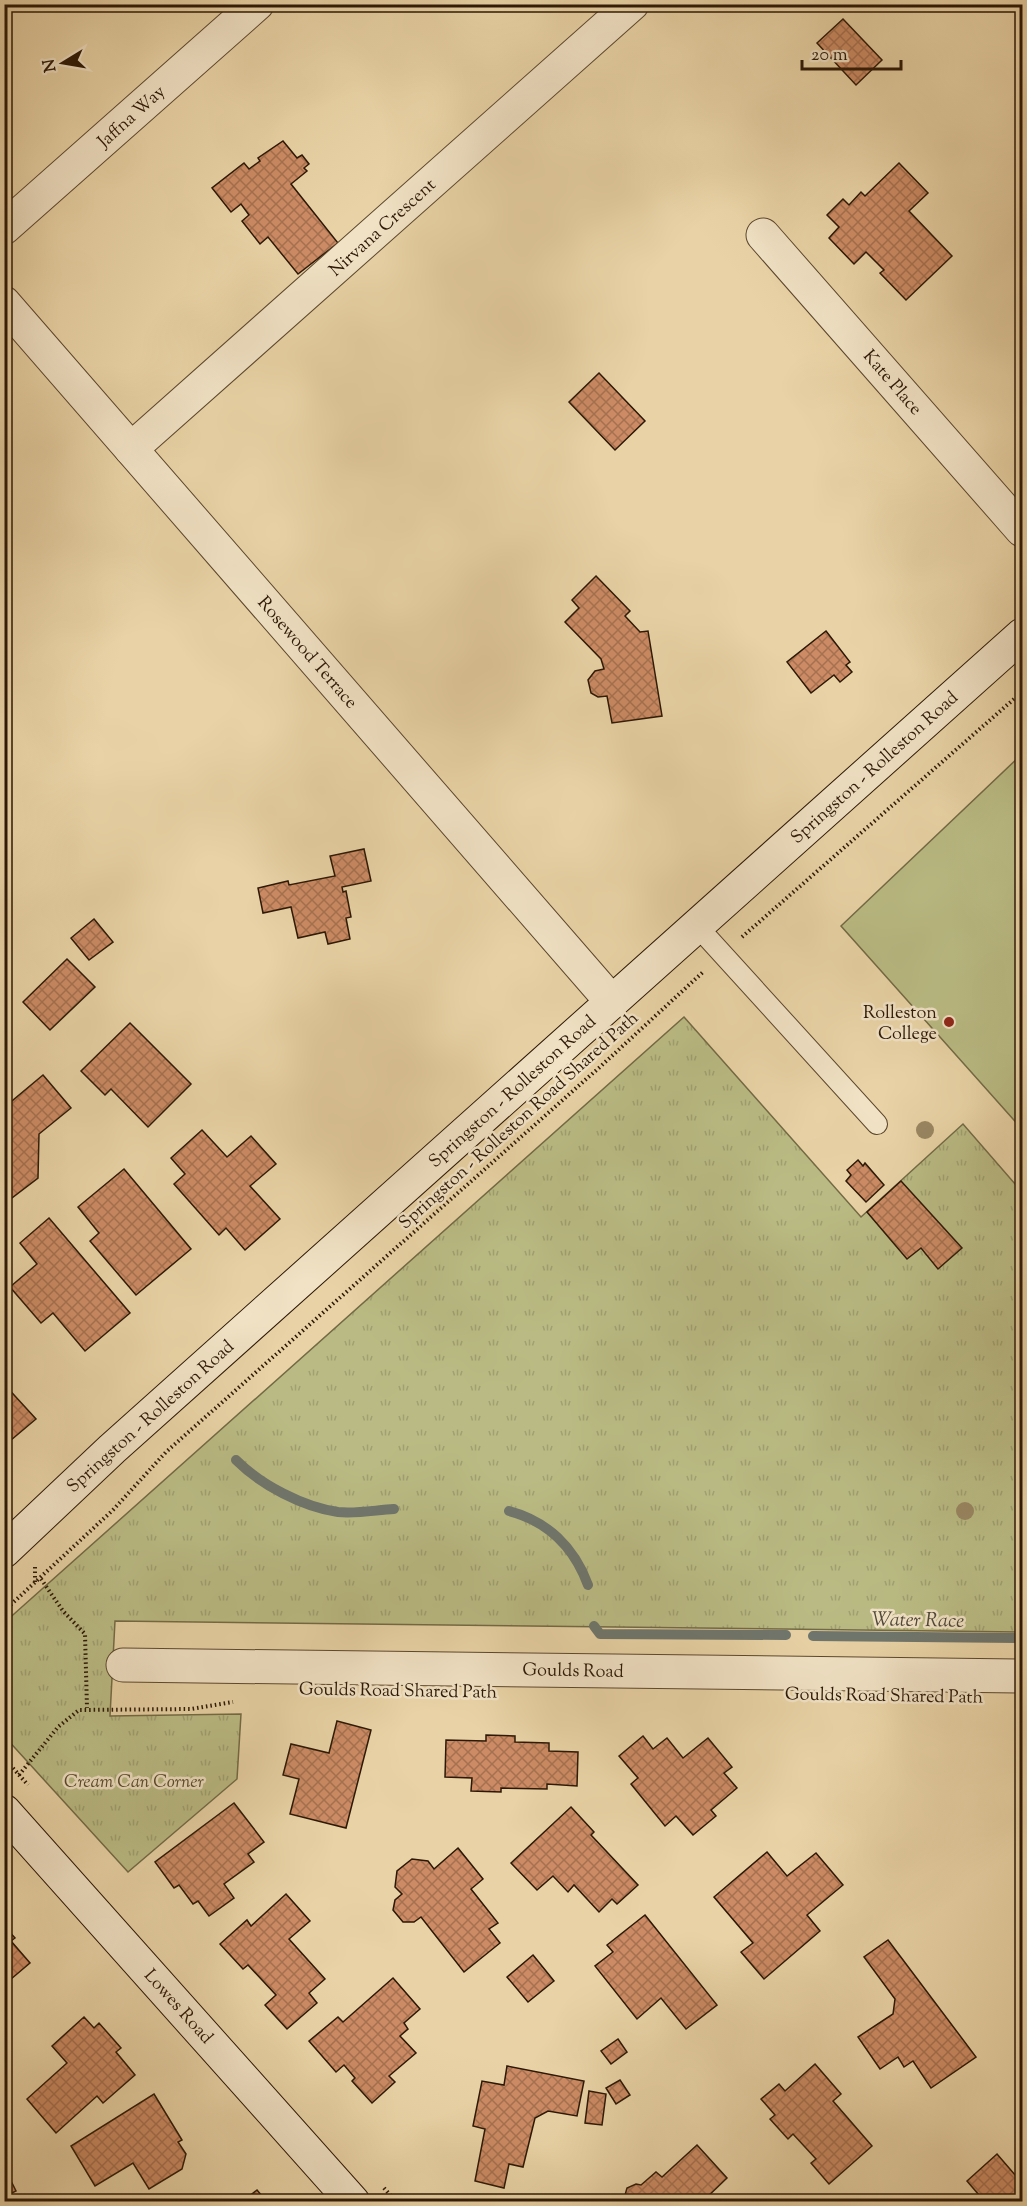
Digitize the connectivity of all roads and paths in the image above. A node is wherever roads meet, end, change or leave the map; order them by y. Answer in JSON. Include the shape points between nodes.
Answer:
{"nodes":[{"id":1,"x":257,"y":4,"type":"edge"},
{"id":2,"x":632,"y":4,"type":"edge"},
{"id":3,"x":4,"y":228,"type":"edge"},
{"id":4,"x":763,"y":235,"type":"dead end"},
{"id":5,"x":4,"y":303,"type":"edge"},
{"id":6,"x":131,"y":449,"type":"junction"},
{"id":7,"x":1023,"y":530,"type":"edge"},
{"id":8,"x":1023,"y":635,"type":"edge"},
{"id":9,"x":1023,"y":692,"type":"edge"},
{"id":10,"x":697,"y":926,"type":"junction"},
{"id":11,"x":722,"y":954,"type":"junction"},
{"id":12,"x":612,"y":1002,"type":"junction"},
{"id":13,"x":877,"y":1124,"type":"dead end"},
{"id":14,"x":4,"y":1551,"type":"edge"},
{"id":15,"x":35,"y":1575,"type":"dead end"},
{"id":16,"x":41,"y":1579,"type":"junction"},
{"id":17,"x":36,"y":1584,"type":"junction"},
{"id":18,"x":4,"y":1611,"type":"edge"},
{"id":19,"x":123,"y":1665,"type":"dead end"},
{"id":20,"x":1023,"y":1676,"type":"edge"},
{"id":21,"x":239,"y":1701,"type":"dead end"},
{"id":22,"x":87,"y":1708,"type":"junction"},
{"id":23,"x":4,"y":1758,"type":"edge"},
{"id":24,"x":4,"y":1811,"type":"edge"},
{"id":25,"x":353,"y":2202,"type":"edge"}],
"edges":[{"from":1,"to":3,"type":"street","name":"Jaffna Way"},
{"from":2,"to":6,"type":"street","name":"Nirvana Crescent"},
{"from":4,"to":7,"type":"street","name":"Kate Place"},
{"from":5,"to":6,"type":"street","name":"Rosewood Terrace"},
{"from":6,"to":12,"type":"street","name":"Rosewood Terrace"},
{"from":8,"to":10,"type":"street","name":"Springston - Rolleston Road"},
{"from":9,"to":11,"type":"path","name":"Springston - Rolleston Road Shared Path"},
{"from":10,"to":11,"type":"lane"},
{"from":10,"to":12,"type":"street","name":"Springston - Rolleston Road"},
{"from":11,"to":13,"type":"lane"},
{"from":11,"to":16,"type":"path","name":"Springston - Rolleston Road Shared Path","via":[[166,1452]]},
{"from":12,"to":14,"type":"street","name":"Springston - Rolleston Road","via":[[112,1449]]},
{"from":15,"to":17,"type":"path"},
{"from":16,"to":17,"type":"path","name":"Springston - Rolleston Road Shared Path"},
{"from":16,"to":22,"type":"path","via":[[85,1634]]},
{"from":17,"to":18,"type":"path","name":"Springston - Rolleston Road Shared Path"},
{"from":19,"to":20,"type":"street","name":"Goulds Road"},
{"from":21,"to":22,"type":"path","via":[[191,1709]]},
{"from":22,"to":23,"type":"path","via":[[67,1717],[19,1775]]},
{"from":24,"to":25,"type":"street","name":"Lowes Road"}]}
